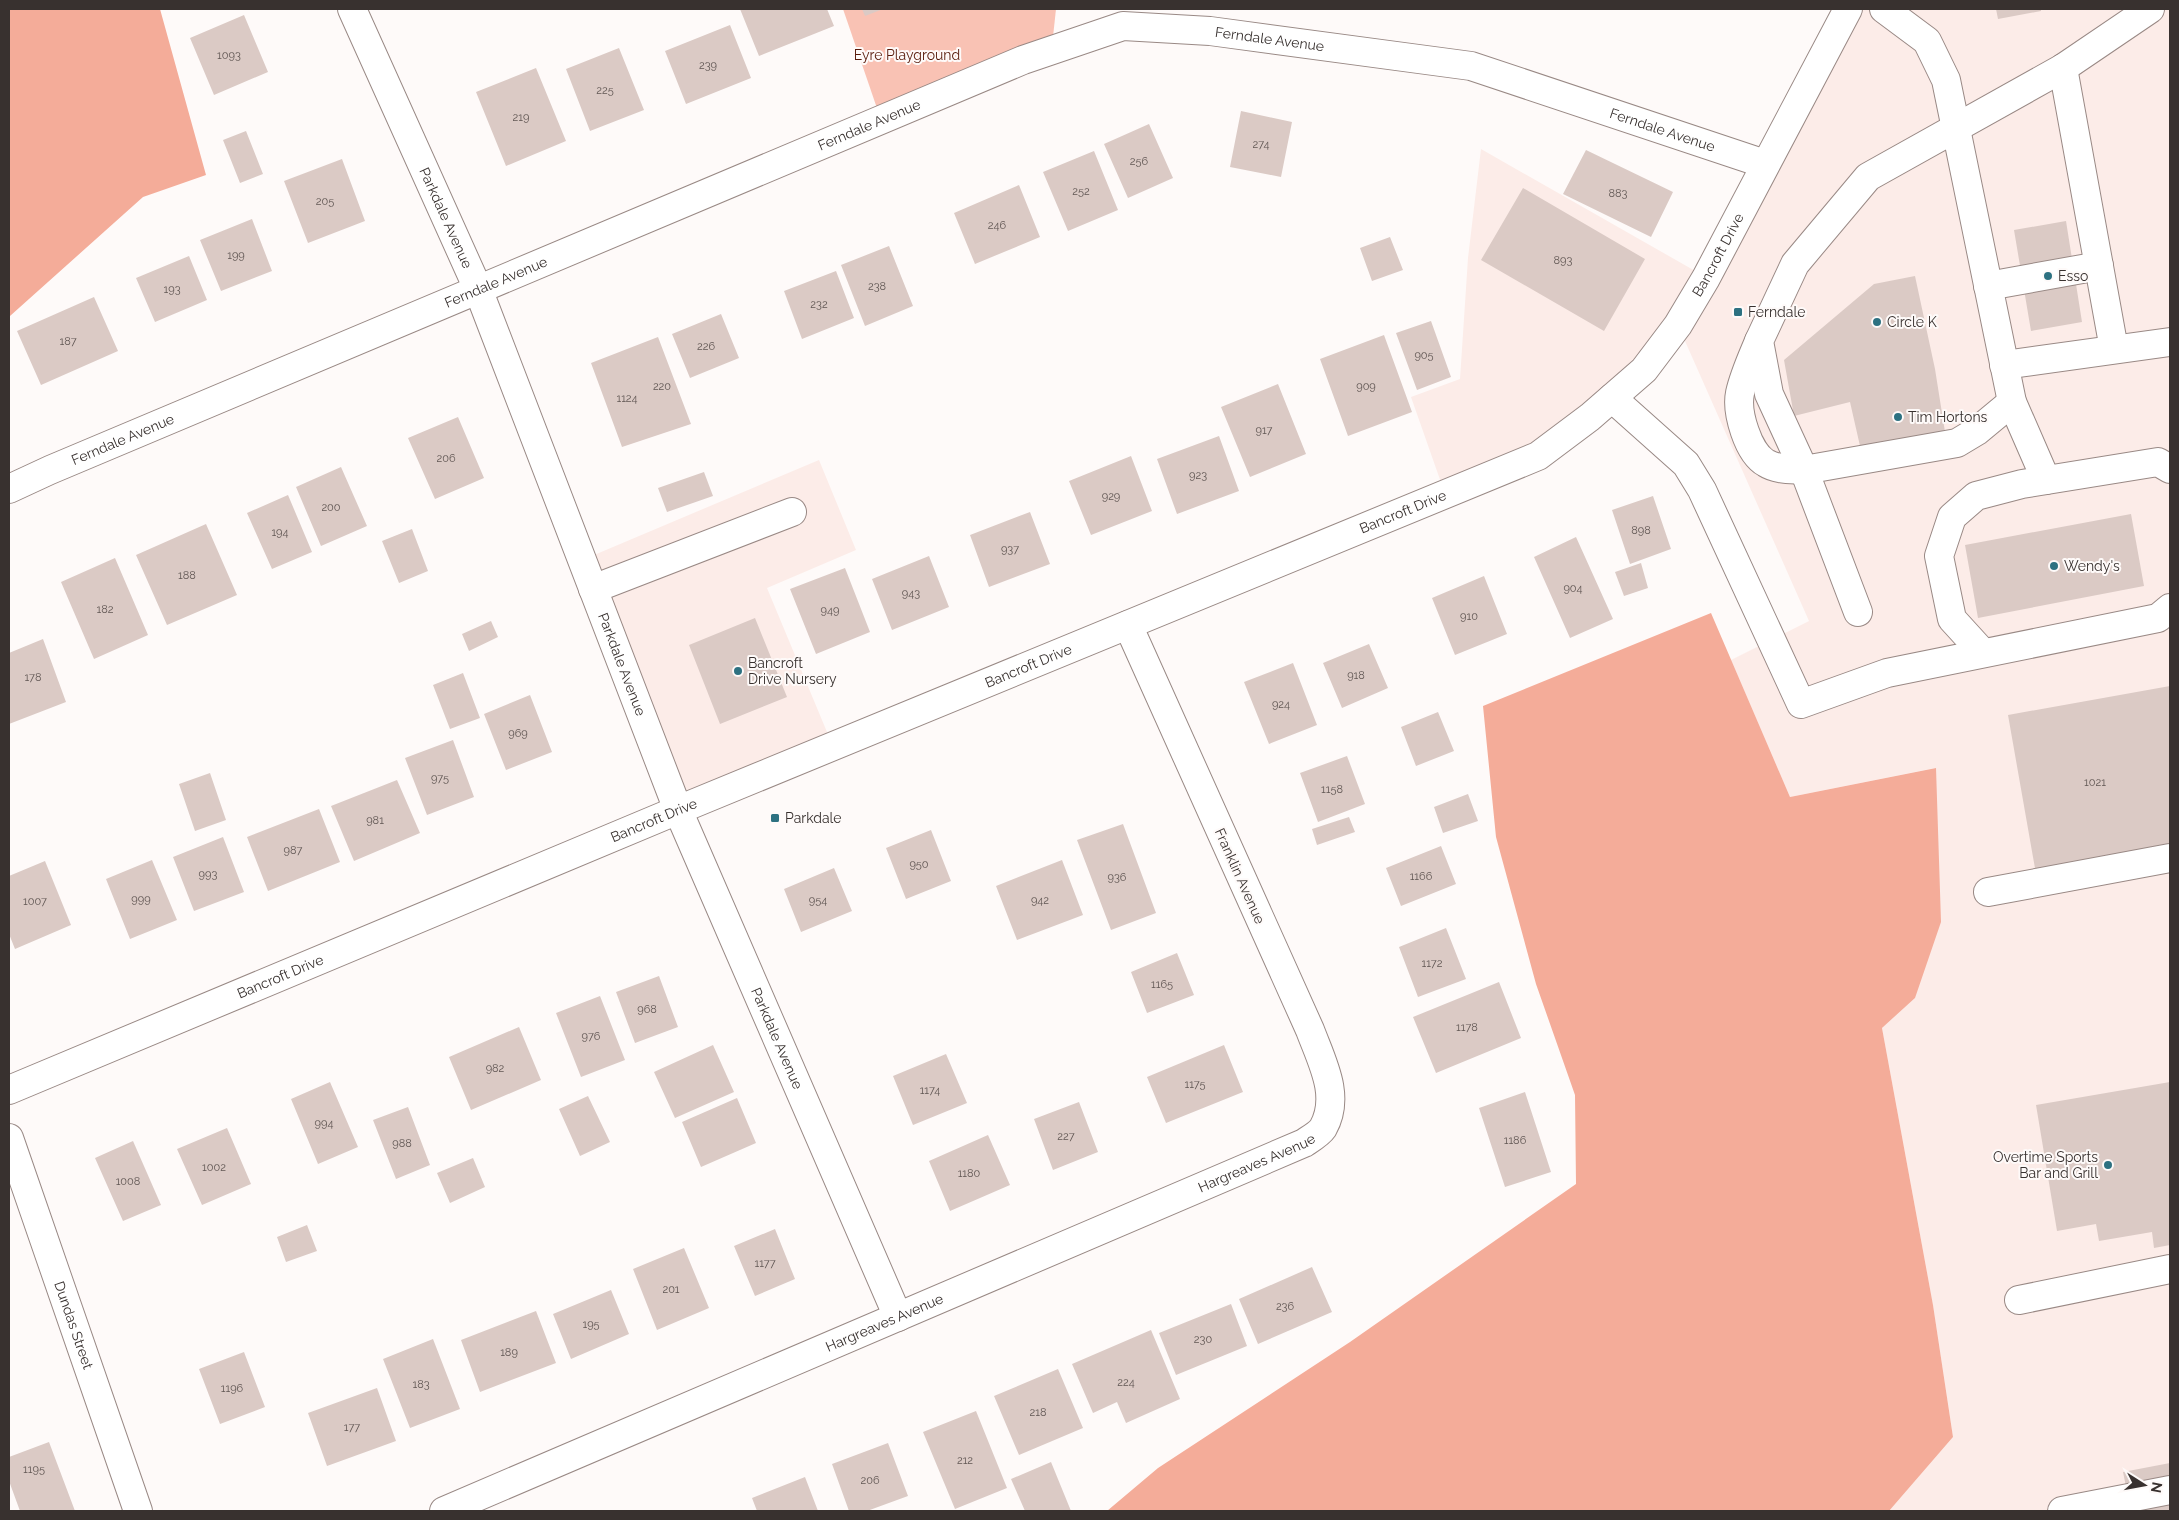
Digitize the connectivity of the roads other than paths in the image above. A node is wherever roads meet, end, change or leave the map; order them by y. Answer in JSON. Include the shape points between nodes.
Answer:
{"nodes":[{"id":1,"x":352,"y":9,"type":"edge"},
{"id":2,"x":1848,"y":9,"type":"edge"},
{"id":3,"x":1884,"y":9,"type":"edge"},
{"id":4,"x":2150,"y":9,"type":"edge"},
{"id":5,"x":2063,"y":68,"type":"junction"},
{"id":6,"x":1955,"y":128,"type":"junction"},
{"id":7,"x":1765,"y":164,"type":"junction"},
{"id":8,"x":2099,"y":266,"type":"junction"},
{"id":9,"x":1988,"y":286,"type":"junction"},
{"id":10,"x":478,"y":289,"type":"junction"},
{"id":11,"x":1759,"y":341,"type":"junction"},
{"id":12,"x":2170,"y":342,"type":"edge"},
{"id":13,"x":2114,"y":349,"type":"junction"},
{"id":14,"x":2004,"y":365,"type":"junction"},
{"id":15,"x":1612,"y":398,"type":"junction"},
{"id":16,"x":2012,"y":402,"type":"junction"},
{"id":17,"x":2170,"y":469,"type":"edge"},
{"id":18,"x":1804,"y":470,"type":"junction"},
{"id":19,"x":2046,"y":480,"type":"junction"},
{"id":20,"x":9,"y":489,"type":"edge"},
{"id":21,"x":792,"y":512,"type":"dead end"},
{"id":22,"x":594,"y":589,"type":"junction"},
{"id":23,"x":2170,"y":608,"type":"edge"},
{"id":24,"x":1858,"y":612,"type":"dead end"},
{"id":25,"x":1128,"y":625,"type":"junction"},
{"id":26,"x":1984,"y":653,"type":"junction"},
{"id":27,"x":678,"y":810,"type":"junction"},
{"id":28,"x":2170,"y":858,"type":"edge"},
{"id":29,"x":1988,"y":892,"type":"dead end"},
{"id":30,"x":9,"y":1090,"type":"edge"},
{"id":31,"x":1322,"y":1130,"type":"joint"},
{"id":32,"x":9,"y":1138,"type":"edge"},
{"id":33,"x":2170,"y":1269,"type":"edge"},
{"id":34,"x":2019,"y":1300,"type":"dead end"},
{"id":35,"x":898,"y":1317,"type":"junction"},
{"id":36,"x":2170,"y":1490,"type":"edge"},
{"id":37,"x":138,"y":1511,"type":"edge"},
{"id":38,"x":444,"y":1511,"type":"edge"},
{"id":39,"x":2062,"y":1511,"type":"edge"}],
"edges":[{"from":1,"to":10,"type":"street","name":"Parkdale Avenue"},
{"from":2,"to":7,"type":"street","name":"Bancroft Drive"},
{"from":3,"to":6,"type":"street","via":[[1927,41],[1946,80]]},
{"from":4,"to":5,"type":"street"},
{"from":5,"to":6,"type":"street"},
{"from":5,"to":8,"type":"street"},
{"from":6,"to":9,"type":"street"},
{"from":6,"to":11,"type":"street","via":[[1868,177],[1795,264]]},
{"from":7,"to":10,"type":"street","name":"Ferndale Avenue","via":[[1471,66],[1210,31],[1123,26],[1022,60]]},
{"from":7,"to":15,"type":"street","name":"Bancroft Drive","via":[[1678,325],[1644,370]]},
{"from":8,"to":9,"type":"street"},
{"from":8,"to":13,"type":"street"},
{"from":9,"to":14,"type":"street"},
{"from":10,"to":20,"type":"street","name":"Ferndale Avenue"},
{"from":10,"to":22,"type":"street","name":"Parkdale Avenue"},
{"from":11,"to":18,"type":"street","via":[[1769,394]]},
{"from":11,"to":18,"type":"street","via":[[1739,394],[1740,419],[1750,443],[1764,462],[1782,469]]},
{"from":12,"to":13,"type":"street"},
{"from":13,"to":14,"type":"street"},
{"from":14,"to":16,"type":"street"},
{"from":15,"to":25,"type":"street","name":"Bancroft Drive","via":[[1538,456]]},
{"from":15,"to":26,"type":"street","via":[[1686,464],[1702,490],[1801,704],[1887,673]]},
{"from":16,"to":18,"type":"street","via":[[1957,443]]},
{"from":16,"to":19,"type":"street"},
{"from":17,"to":19,"type":"street","via":[[2158,462]]},
{"from":18,"to":24,"type":"street"},
{"from":19,"to":26,"type":"street","via":[[1976,496],[1952,517],[1939,556],[1952,619]]},
{"from":21,"to":22,"type":"street"},
{"from":22,"to":27,"type":"street","name":"Parkdale Avenue"},
{"from":23,"to":26,"type":"street","via":[[2158,618]]},
{"from":25,"to":27,"type":"street","name":"Bancroft Drive"},
{"from":25,"to":31,"type":"street","name":"Franklin Avenue","via":[[1328,1076],[1332,1104]]},
{"from":27,"to":30,"type":"street","name":"Bancroft Drive"},
{"from":27,"to":35,"type":"street","name":"Parkdale Avenue"},
{"from":28,"to":29,"type":"street"},
{"from":31,"to":35,"type":"street","name":"Hargreaves Avenue","via":[[1304,1144]]},
{"from":32,"to":37,"type":"street","name":"Dundas Street"},
{"from":33,"to":34,"type":"street"},
{"from":35,"to":38,"type":"street","name":"Hargreaves Avenue"},
{"from":36,"to":39,"type":"street"}]}
